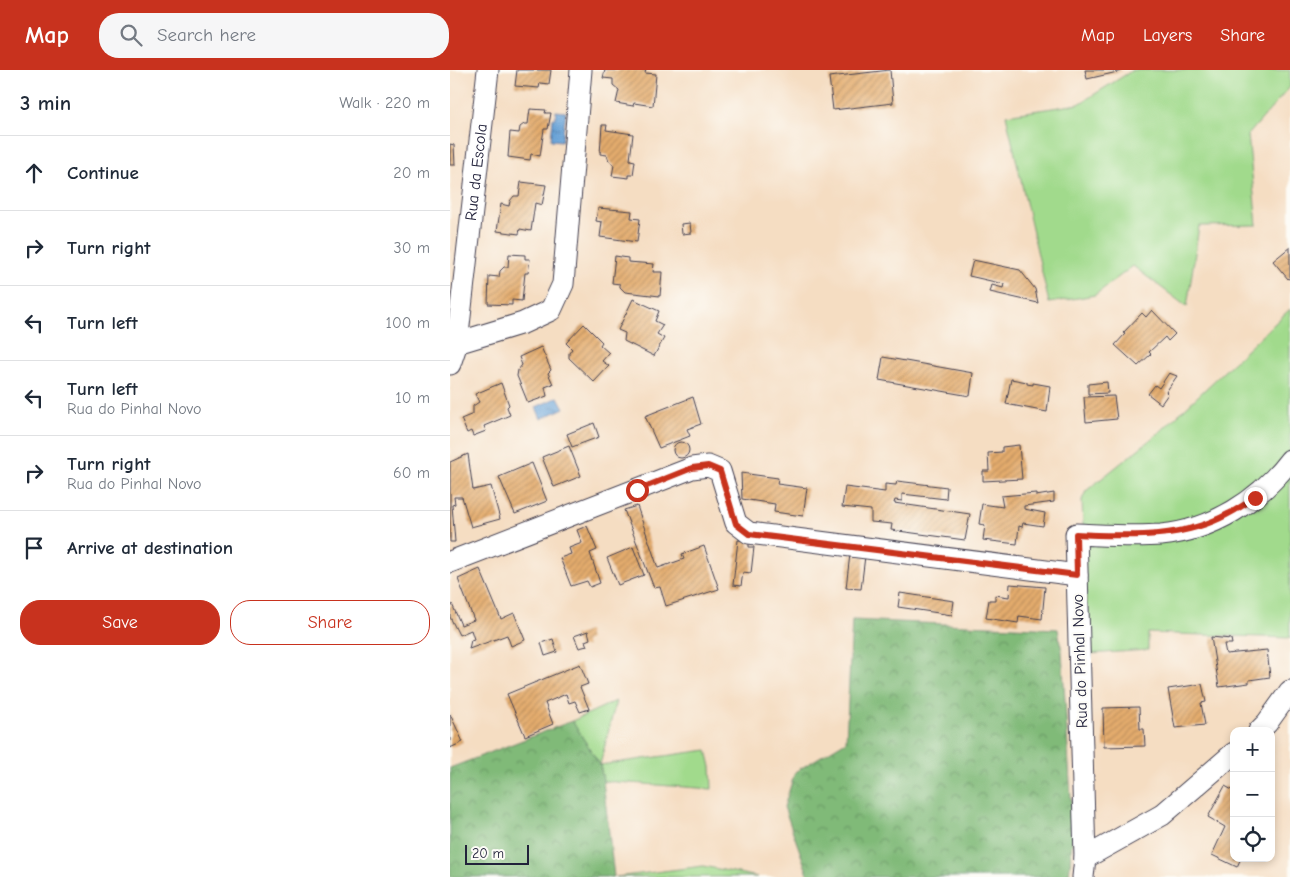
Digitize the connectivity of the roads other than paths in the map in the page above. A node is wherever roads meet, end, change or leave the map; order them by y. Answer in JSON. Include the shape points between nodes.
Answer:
{"nodes":[{"id":1,"x":488,"y":70,"type":"edge"},
{"id":2,"x":580,"y":70,"type":"edge"},
{"id":3,"x":457,"y":342,"type":"junction"},
{"id":4,"x":450,"y":364,"type":"edge"},
{"id":5,"x":1290,"y":460,"type":"edge"},
{"id":6,"x":450,"y":562,"type":"edge"},
{"id":7,"x":1077,"y":575,"type":"junction"},
{"id":8,"x":1290,"y":691,"type":"edge"},
{"id":9,"x":1263,"y":727,"type":"edge"},
{"id":10,"x":1230,"y":756,"type":"edge"},
{"id":11,"x":1084,"y":868,"type":"edge"}],
"edges":[{"from":1,"to":3,"type":"street","name":"Rua da Escola"},
{"from":2,"to":3,"type":"street","via":[[563,284],[551,310],[523,323]]},
{"from":3,"to":4,"type":"street","name":"Rua da Escola"},
{"from":5,"to":7,"type":"street","name":"Rua do Pinhal Novo","via":[[1255,498],[1227,515],[1195,528],[1156,535],[1076,534]]},
{"from":6,"to":7,"type":"street","via":[[692,468],[708,466],[720,471],[736,524],[749,534]]},
{"from":7,"to":11,"type":"street","name":"Rua do Pinhal Novo"},
{"from":8,"to":9,"type":"street"},
{"from":10,"to":11,"type":"street","via":[[1162,815]]}]}
